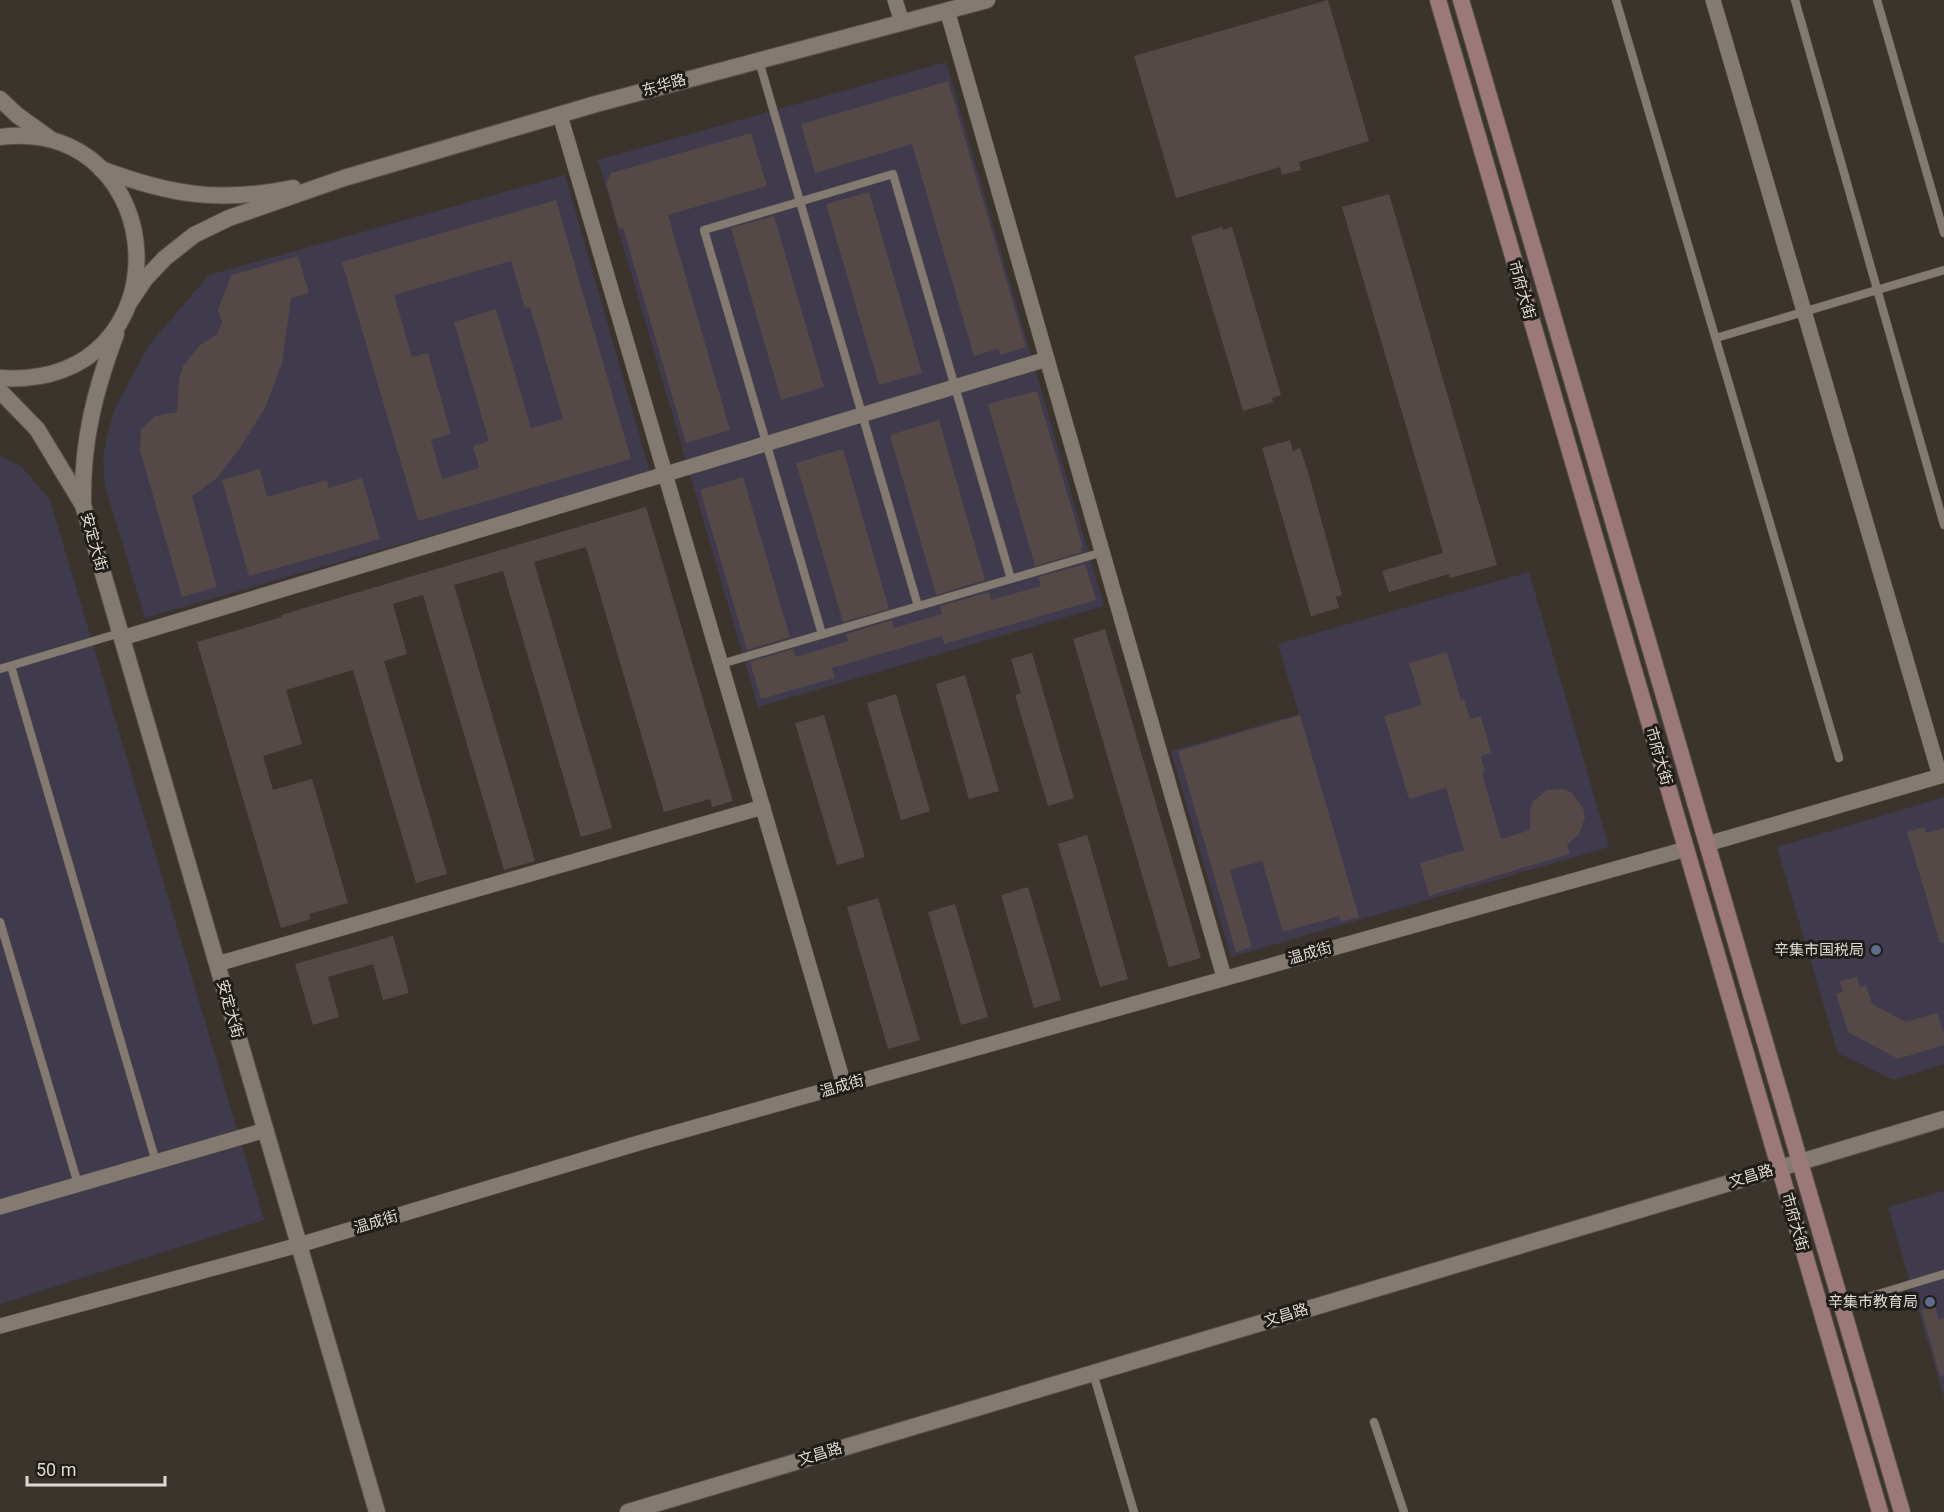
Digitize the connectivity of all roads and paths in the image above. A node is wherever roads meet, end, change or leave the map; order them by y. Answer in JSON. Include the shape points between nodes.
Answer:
{"nodes":[{"id":1,"x":895,"y":0,"type":"edge"},
{"id":2,"x":987,"y":0,"type":"edge"},
{"id":3,"x":1438,"y":0,"type":"edge"},
{"id":4,"x":1461,"y":0,"type":"edge"},
{"id":5,"x":1616,"y":0,"type":"edge"},
{"id":6,"x":1713,"y":0,"type":"edge"},
{"id":7,"x":1795,"y":0,"type":"edge"},
{"id":8,"x":1877,"y":0,"type":"edge"},
{"id":9,"x":947,"y":10,"type":"junction"},
{"id":10,"x":902,"y":22,"type":"junction"},
{"id":11,"x":758,"y":59,"type":"junction"},
{"id":12,"x":0,"y":99,"type":"edge"},
{"id":13,"x":560,"y":115,"type":"junction"},
{"id":14,"x":0,"y":137,"type":"edge"},
{"id":15,"x":55,"y":142,"type":"junction"},
{"id":16,"x":99,"y":168,"type":"junction"},
{"id":17,"x":344,"y":178,"type":"junction"},
{"id":18,"x":800,"y":201,"type":"junction"},
{"id":19,"x":1944,"y":233,"type":"edge"},
{"id":20,"x":1944,"y":270,"type":"edge"},
{"id":21,"x":1876,"y":290,"type":"junction"},
{"id":22,"x":129,"y":303,"type":"junction"},
{"id":23,"x":1804,"y":312,"type":"junction"},
{"id":24,"x":122,"y":319,"type":"junction"},
{"id":25,"x":1716,"y":338,"type":"junction"},
{"id":26,"x":1047,"y":359,"type":"junction"},
{"id":27,"x":0,"y":378,"type":"edge"},
{"id":28,"x":955,"y":387,"type":"junction"},
{"id":29,"x":0,"y":392,"type":"edge"},
{"id":30,"x":862,"y":415,"type":"junction"},
{"id":31,"x":766,"y":444,"type":"junction"},
{"id":32,"x":665,"y":474,"type":"junction"},
{"id":33,"x":83,"y":505,"type":"junction"},
{"id":34,"x":1944,"y":525,"type":"edge"},
{"id":35,"x":1103,"y":552,"type":"junction"},
{"id":36,"x":1011,"y":579,"type":"junction"},
{"id":37,"x":918,"y":606,"type":"junction"},
{"id":38,"x":822,"y":634,"type":"junction"},
{"id":39,"x":121,"y":636,"type":"junction"},
{"id":40,"x":721,"y":664,"type":"junction"},
{"id":41,"x":11,"y":666,"type":"junction"},
{"id":42,"x":0,"y":669,"type":"edge"},
{"id":43,"x":1839,"y":758,"type":"dead end"},
{"id":44,"x":1942,"y":775,"type":"edge"},
{"id":45,"x":763,"y":807,"type":"junction"},
{"id":46,"x":1707,"y":844,"type":"junction"},
{"id":47,"x":1686,"y":849,"type":"junction"},
{"id":48,"x":0,"y":922,"type":"edge"},
{"id":49,"x":217,"y":964,"type":"junction"},
{"id":50,"x":1224,"y":977,"type":"junction"},
{"id":51,"x":844,"y":1085,"type":"junction"},
{"id":52,"x":1944,"y":1119,"type":"edge"},
{"id":53,"x":266,"y":1130,"type":"junction"},
{"id":54,"x":156,"y":1162,"type":"junction"},
{"id":55,"x":1800,"y":1162,"type":"junction"},
{"id":56,"x":1779,"y":1168,"type":"junction"},
{"id":57,"x":78,"y":1184,"type":"junction"},
{"id":58,"x":0,"y":1207,"type":"edge"},
{"id":59,"x":299,"y":1245,"type":"junction"},
{"id":60,"x":1944,"y":1274,"type":"edge"},
{"id":61,"x":1842,"y":1305,"type":"junction"},
{"id":62,"x":0,"y":1326,"type":"edge"},
{"id":63,"x":1094,"y":1373,"type":"junction"},
{"id":64,"x":1374,"y":1422,"type":"dead end"},
{"id":65,"x":377,"y":1512,"type":"edge"},
{"id":66,"x":628,"y":1512,"type":"edge"},
{"id":67,"x":1134,"y":1512,"type":"edge"},
{"id":68,"x":1404,"y":1512,"type":"edge"},
{"id":69,"x":1880,"y":1512,"type":"edge"},
{"id":70,"x":1902,"y":1512,"type":"edge"}],
"edges":[{"from":1,"to":10,"type":"street"},
{"from":2,"to":9,"type":"street","name":"东华路"},
{"from":3,"to":47,"type":"main road","name":"市府大街"},
{"from":4,"to":46,"type":"main road","name":"市府大街"},
{"from":5,"to":25,"type":"lane"},
{"from":6,"to":23,"type":"street"},
{"from":7,"to":21,"type":"lane"},
{"from":8,"to":19,"type":"lane"},
{"from":9,"to":10,"type":"street","name":"东华路"},
{"from":9,"to":26,"type":"street"},
{"from":10,"to":11,"type":"street","name":"东华路"},
{"from":11,"to":13,"type":"street","name":"东华路"},
{"from":11,"to":18,"type":"lane"},
{"from":12,"to":15,"type":"street"},
{"from":13,"to":17,"type":"street","name":"东华路"},
{"from":13,"to":32,"type":"street"},
{"from":14,"to":15,"type":"street","via":[[31,136]]},
{"from":15,"to":16,"type":"street"},
{"from":16,"to":17,"type":"street","via":[[160,190],[207,196],[287,189]]},
{"from":16,"to":22,"type":"street","via":[[123,198],[136,234],[137,270]]},
{"from":17,"to":22,"type":"street","via":[[229,218],[194,235],[145,279]]},
{"from":18,"to":28,"type":"lane","via":[[893,174]]},
{"from":18,"to":30,"type":"lane"},
{"from":18,"to":31,"type":"lane","via":[[704,230]]},
{"from":20,"to":21,"type":"lane"},
{"from":21,"to":23,"type":"lane"},
{"from":21,"to":34,"type":"lane"},
{"from":22,"to":24,"type":"street"},
{"from":23,"to":25,"type":"lane"},
{"from":23,"to":44,"type":"street"},
{"from":24,"to":27,"type":"street","via":[[101,346],[73,366],[38,378]]},
{"from":24,"to":33,"type":"street","via":[[88,422],[82,463]]},
{"from":25,"to":43,"type":"lane"},
{"from":26,"to":28,"type":"street"},
{"from":26,"to":35,"type":"street"},
{"from":28,"to":30,"type":"street"},
{"from":28,"to":36,"type":"lane"},
{"from":29,"to":33,"type":"street","via":[[37,429]]},
{"from":30,"to":31,"type":"street"},
{"from":30,"to":37,"type":"lane"},
{"from":31,"to":32,"type":"street"},
{"from":31,"to":38,"type":"lane"},
{"from":32,"to":39,"type":"street"},
{"from":32,"to":40,"type":"street"},
{"from":33,"to":39,"type":"street","name":"安定大街"},
{"from":35,"to":36,"type":"lane"},
{"from":35,"to":50,"type":"street"},
{"from":36,"to":37,"type":"lane"},
{"from":37,"to":38,"type":"lane"},
{"from":38,"to":40,"type":"lane"},
{"from":39,"to":41,"type":"lane"},
{"from":39,"to":49,"type":"street","name":"安定大街"},
{"from":40,"to":45,"type":"street"},
{"from":41,"to":42,"type":"lane"},
{"from":41,"to":54,"type":"lane"},
{"from":44,"to":46,"type":"street"},
{"from":45,"to":49,"type":"street"},
{"from":45,"to":51,"type":"street"},
{"from":46,"to":55,"type":"main road","name":"市府大街"},
{"from":47,"to":50,"type":"street","name":"温成街"},
{"from":47,"to":56,"type":"main road","name":"市府大街"},
{"from":48,"to":57,"type":"lane"},
{"from":49,"to":53,"type":"street","name":"安定大街"},
{"from":50,"to":51,"type":"street","name":"温成街"},
{"from":51,"to":59,"type":"street","name":"温成街"},
{"from":52,"to":55,"type":"street","name":"文昌路"},
{"from":53,"to":54,"type":"street"},
{"from":53,"to":59,"type":"street","name":"安定大街"},
{"from":54,"to":57,"type":"street"},
{"from":55,"to":56,"type":"street","name":"文昌路"},
{"from":55,"to":61,"type":"main road","name":"市府大街"},
{"from":56,"to":63,"type":"street","name":"文昌路"},
{"from":56,"to":69,"type":"main road","name":"市府大街"},
{"from":57,"to":58,"type":"street"},
{"from":59,"to":62,"type":"street","name":"温成街"},
{"from":59,"to":65,"type":"street","name":"安定大街"},
{"from":60,"to":61,"type":"lane"},
{"from":61,"to":70,"type":"main road","name":"市府大街"},
{"from":63,"to":66,"type":"street","name":"文昌路"},
{"from":63,"to":67,"type":"lane"},
{"from":64,"to":68,"type":"lane"}]}
